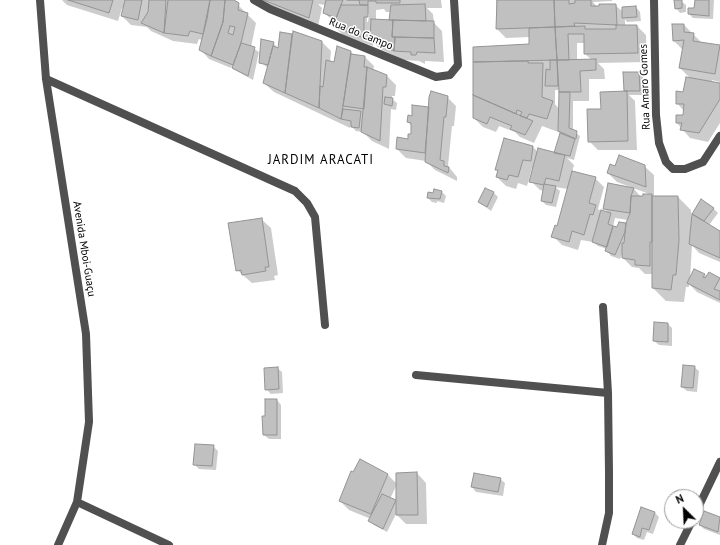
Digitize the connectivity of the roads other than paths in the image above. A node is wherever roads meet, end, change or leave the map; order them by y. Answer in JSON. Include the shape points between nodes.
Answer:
{"nodes":[{"id":1,"x":40,"y":0,"type":"edge"},
{"id":2,"x":254,"y":0,"type":"edge"},
{"id":3,"x":454,"y":0,"type":"edge"},
{"id":4,"x":654,"y":0,"type":"edge"},
{"id":5,"x":46,"y":78,"type":"junction"},
{"id":6,"x":720,"y":136,"type":"edge"},
{"id":7,"x":603,"y":306,"type":"dead end"},
{"id":8,"x":325,"y":325,"type":"dead end"},
{"id":9,"x":416,"y":375,"type":"dead end"},
{"id":10,"x":608,"y":393,"type":"junction"},
{"id":11,"x":720,"y":462,"type":"edge"},
{"id":12,"x":704,"y":495,"type":"edge"},
{"id":13,"x":77,"y":502,"type":"junction"},
{"id":14,"x":688,"y":529,"type":"edge"},
{"id":15,"x":58,"y":545,"type":"edge"},
{"id":16,"x":169,"y":545,"type":"edge"},
{"id":17,"x":602,"y":545,"type":"edge"},
{"id":18,"x":680,"y":545,"type":"edge"}],
"edges":[{"from":1,"to":5,"type":"street","name":"Avenida Mboi-Guaçu"},
{"from":2,"to":3,"type":"street","name":"Rua do Campo","via":[[270,9],[436,77],[450,75],[458,65]]},
{"from":4,"to":6,"type":"street","name":"Rua Amaro Gomes","via":[[656,115],[659,143],[666,162],[673,169],[685,170],[703,162]]},
{"from":5,"to":8,"type":"street","via":[[296,191],[315,217]]},
{"from":5,"to":13,"type":"street","name":"Avenida Mboi-Guaçu","via":[[86,334],[89,422]]},
{"from":7,"to":10,"type":"street"},
{"from":9,"to":10,"type":"street"},
{"from":10,"to":17,"type":"street","via":[[609,512]]},
{"from":11,"to":12,"type":"street"},
{"from":13,"to":15,"type":"street","name":"Avenida Mboi-Guaçu"},
{"from":13,"to":16,"type":"street"},
{"from":14,"to":18,"type":"street"}]}
